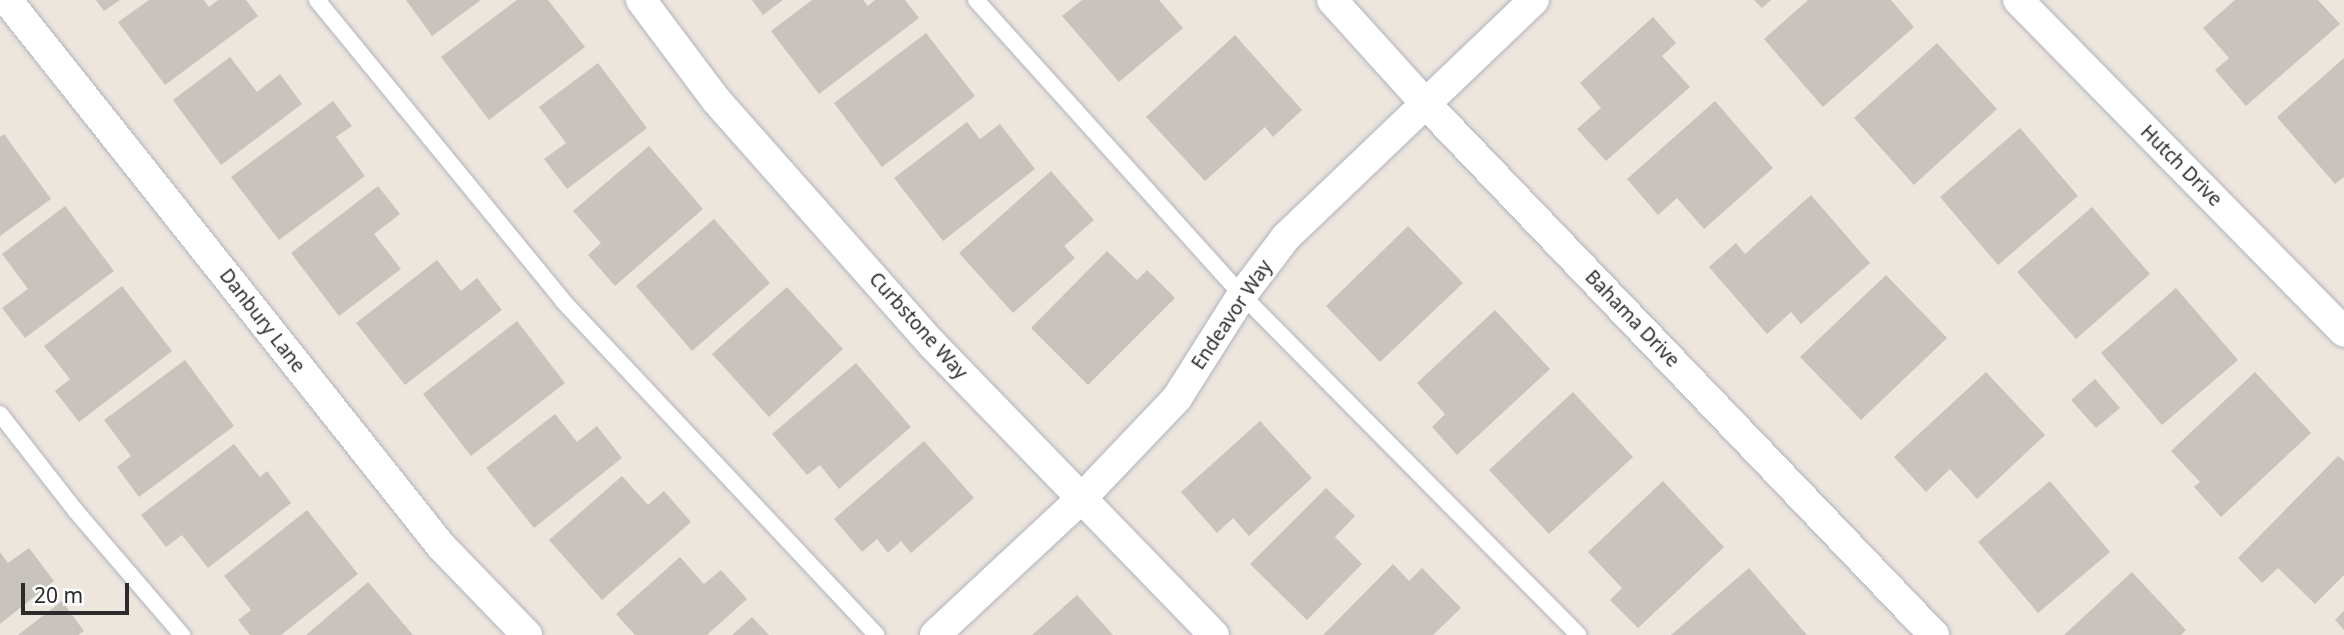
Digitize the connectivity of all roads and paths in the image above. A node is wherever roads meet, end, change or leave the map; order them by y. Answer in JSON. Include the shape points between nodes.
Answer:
{"nodes":[{"id":1,"x":7,"y":0,"type":"edge"},
{"id":2,"x":317,"y":0,"type":"edge"},
{"id":3,"x":641,"y":0,"type":"edge"},
{"id":4,"x":976,"y":0,"type":"edge"},
{"id":5,"x":1332,"y":0,"type":"edge"},
{"id":6,"x":1534,"y":0,"type":"edge"},
{"id":7,"x":2018,"y":0,"type":"edge"},
{"id":8,"x":1426,"y":104,"type":"junction"},
{"id":9,"x":1242,"y":295,"type":"junction"},
{"id":10,"x":2344,"y":332,"type":"edge"},
{"id":11,"x":0,"y":414,"type":"edge"},
{"id":12,"x":1080,"y":500,"type":"junction"},
{"id":13,"x":181,"y":635,"type":"edge"},
{"id":14,"x":527,"y":635,"type":"edge"},
{"id":15,"x":877,"y":635,"type":"edge"},
{"id":16,"x":936,"y":635,"type":"edge"},
{"id":17,"x":1214,"y":635,"type":"edge"},
{"id":18,"x":1578,"y":635,"type":"edge"},
{"id":19,"x":1934,"y":635,"type":"edge"}],
"edges":[{"from":1,"to":14,"type":"street","name":"Danbury Lane","via":[[441,546]]},
{"from":2,"to":15,"type":"lane","via":[[563,301]]},
{"from":3,"to":12,"type":"street","name":"Curbstone Way","via":[[716,100],[932,344]]},
{"from":4,"to":9,"type":"lane"},
{"from":5,"to":8,"type":"street","name":"Bahama Drive"},
{"from":6,"to":8,"type":"street","name":"Endeavor Way"},
{"from":7,"to":10,"type":"street","name":"Hutch Drive"},
{"from":8,"to":9,"type":"street","name":"Endeavor Way","via":[[1286,237]]},
{"from":8,"to":19,"type":"street","name":"Bahama Drive"},
{"from":9,"to":12,"type":"street","name":"Endeavor Way","via":[[1177,398]]},
{"from":9,"to":18,"type":"lane"},
{"from":11,"to":13,"type":"lane"},
{"from":12,"to":16,"type":"street","name":"Endeavor Way"},
{"from":12,"to":17,"type":"street","name":"Curbstone Way"}]}
